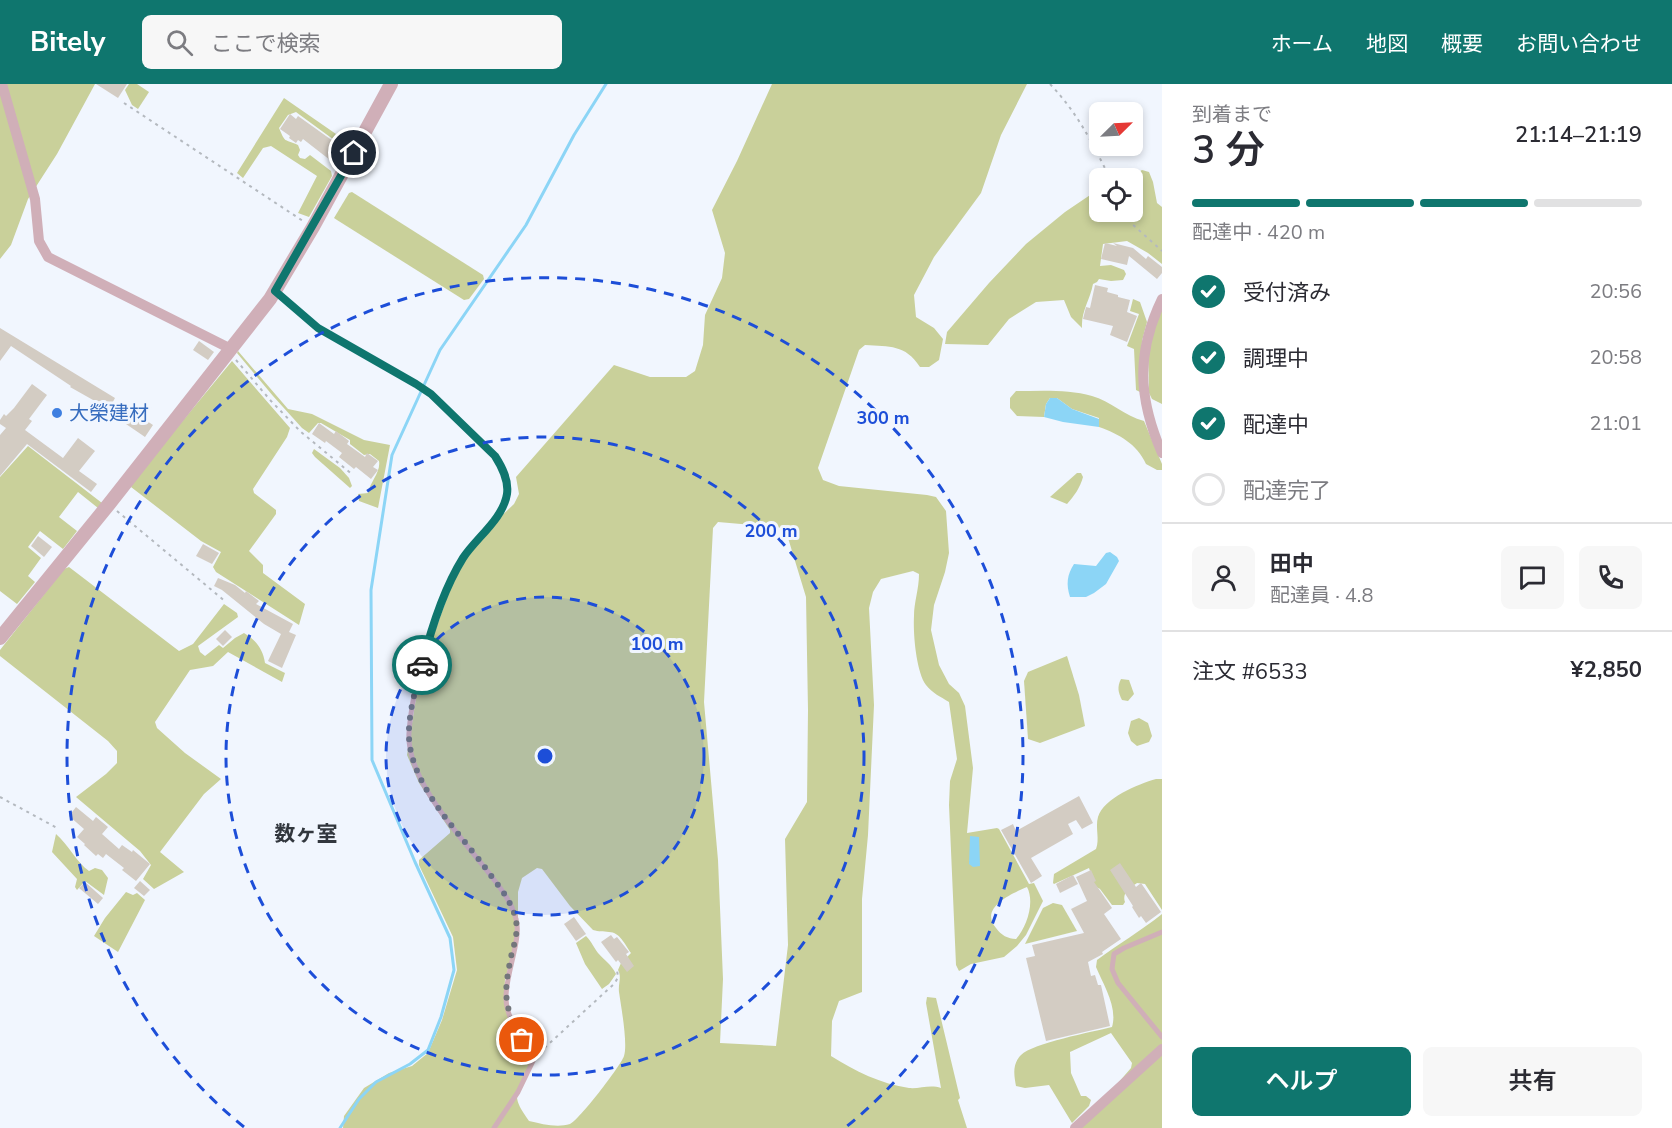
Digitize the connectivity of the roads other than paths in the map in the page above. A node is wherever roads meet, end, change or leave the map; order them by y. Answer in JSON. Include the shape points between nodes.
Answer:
{"nodes":[{"id":1,"x":2,"y":84,"type":"edge"},
{"id":2,"x":391,"y":84,"type":"edge"},
{"id":3,"x":275,"y":291,"type":"junction"},
{"id":4,"x":1162,"y":298,"type":"edge"},
{"id":5,"x":230,"y":351,"type":"junction"},
{"id":6,"x":1162,"y":453,"type":"edge"},
{"id":7,"x":0,"y":638,"type":"edge"},
{"id":8,"x":1162,"y":932,"type":"edge"},
{"id":9,"x":1162,"y":1037,"type":"edge"},
{"id":10,"x":1162,"y":1049,"type":"edge"},
{"id":11,"x":494,"y":1128,"type":"edge"},
{"id":12,"x":1075,"y":1128,"type":"edge"}],
"edges":[{"from":1,"to":5,"type":"street","via":[[35,199],[39,241],[48,257]]},
{"from":2,"to":3,"type":"street"},
{"from":3,"to":5,"type":"street"},
{"from":3,"to":11,"type":"lane","via":[[318,328],[431,394],[495,456],[507,481],[503,507],[451,579],[426,651],[409,735],[418,776],[500,888],[516,919],[506,1001],[532,1061],[518,1092]]},
{"from":4,"to":6,"type":"street","via":[[1145,342],[1142,374],[1147,406]]},
{"from":5,"to":7,"type":"street"},
{"from":8,"to":9,"type":"lane","via":[[1114,954],[1112,969],[1118,983]]},
{"from":10,"to":12,"type":"street"}]}
